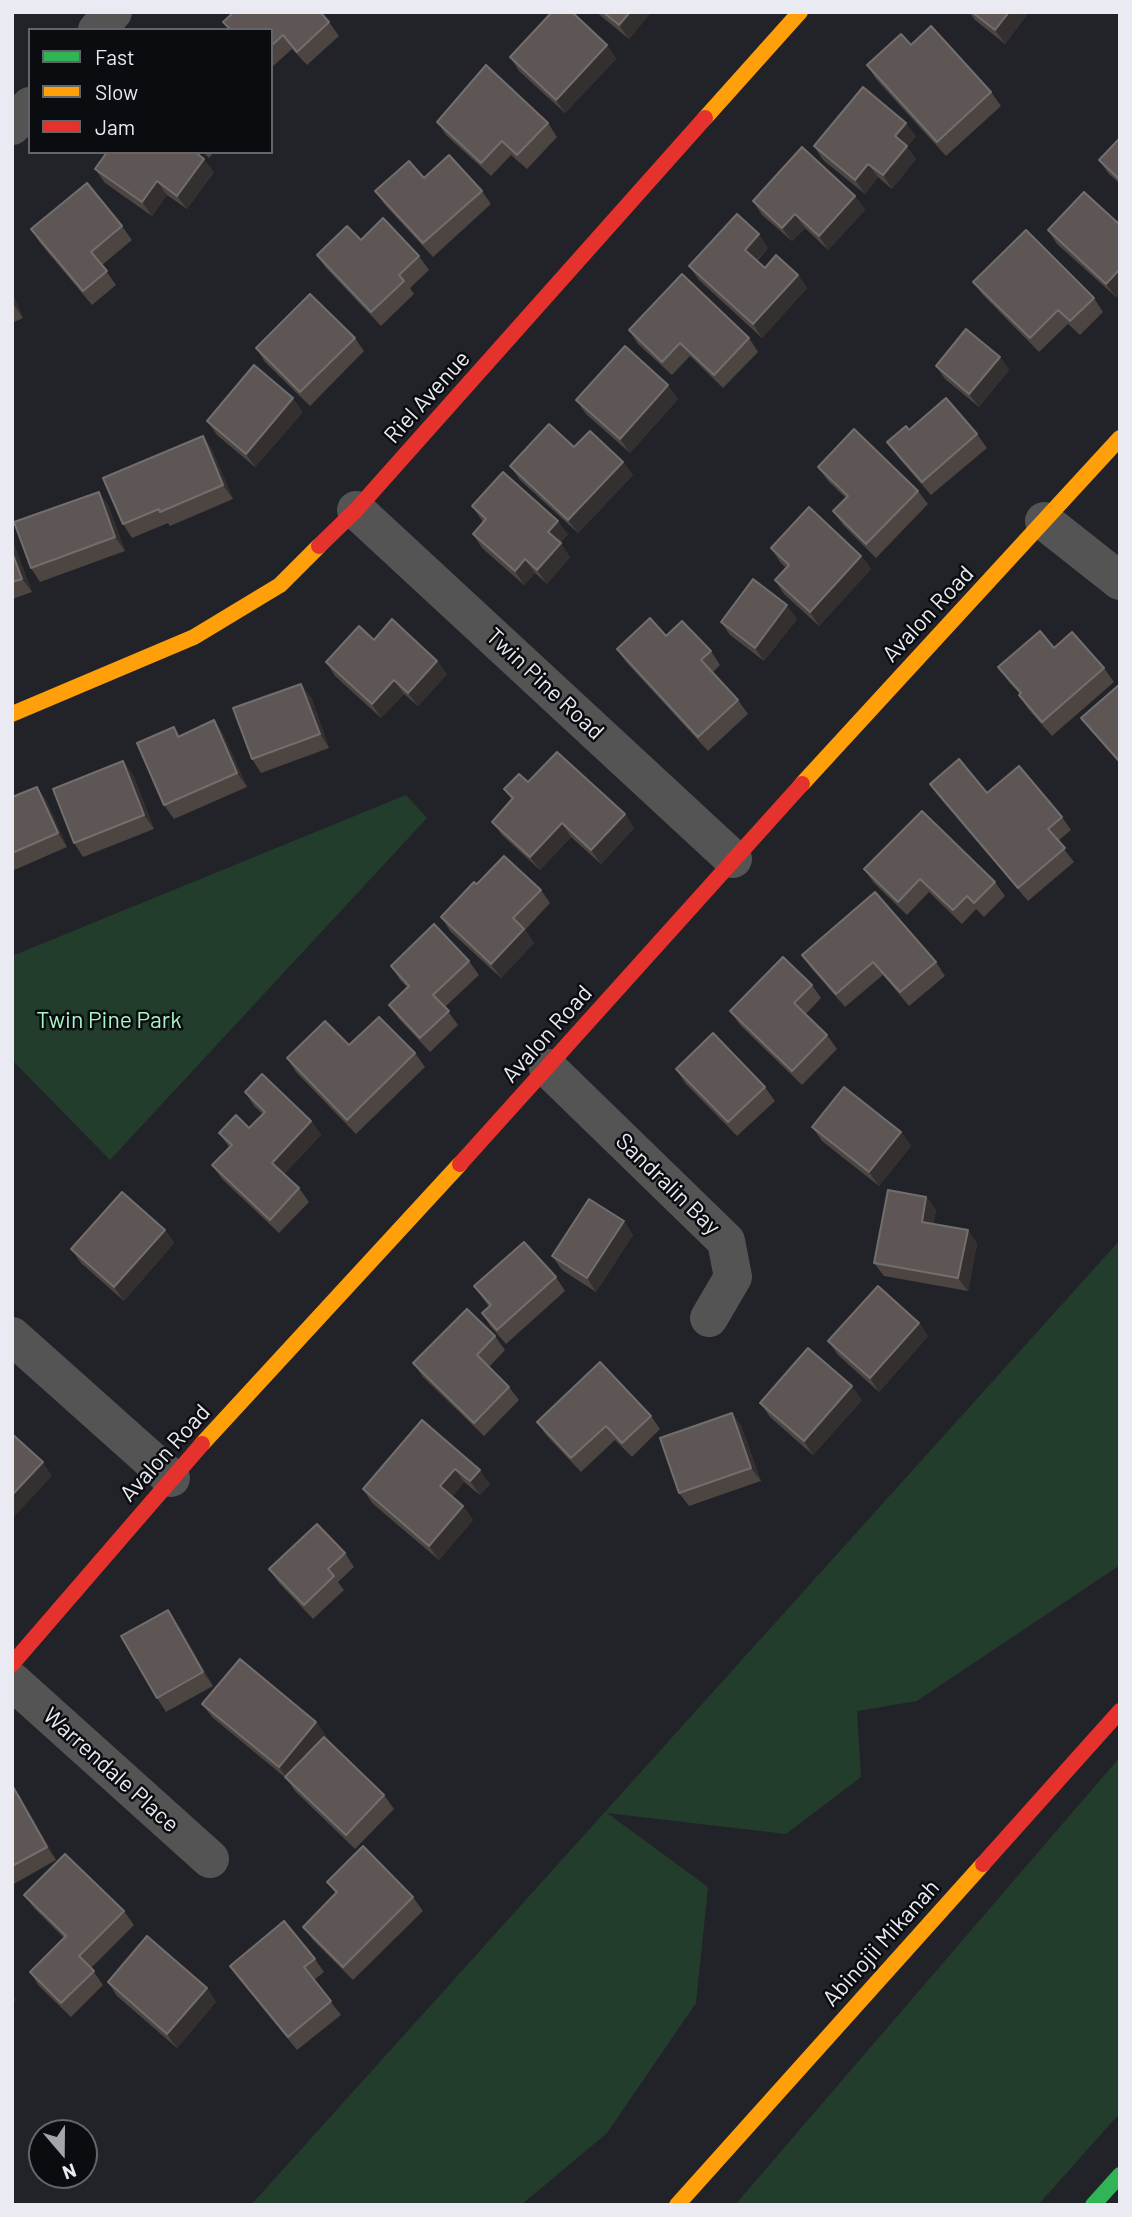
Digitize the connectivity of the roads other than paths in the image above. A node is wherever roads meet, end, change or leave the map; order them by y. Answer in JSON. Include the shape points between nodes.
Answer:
{"nodes":[{"id":1,"x":113,"y":12,"type":"edge"},
{"id":2,"x":800,"y":12,"type":"edge"},
{"id":3,"x":99,"y":28,"type":"edge"},
{"id":4,"x":28,"y":108,"type":"edge"},
{"id":5,"x":12,"y":126,"type":"edge"},
{"id":6,"x":1120,"y":438,"type":"edge"},
{"id":7,"x":356,"y":510,"type":"junction"},
{"id":8,"x":1044,"y":521,"type":"junction"},
{"id":9,"x":1120,"y":581,"type":"edge"},
{"id":10,"x":12,"y":714,"type":"edge"},
{"id":11,"x":733,"y":859,"type":"junction"},
{"id":12,"x":548,"y":1068,"type":"junction"},
{"id":13,"x":709,"y":1318,"type":"dead end"},
{"id":14,"x":12,"y":1336,"type":"edge"},
{"id":15,"x":171,"y":1478,"type":"junction"},
{"id":16,"x":12,"y":1664,"type":"edge"},
{"id":17,"x":12,"y":1681,"type":"edge"},
{"id":18,"x":1120,"y":1711,"type":"edge"},
{"id":19,"x":210,"y":1859,"type":"dead end"},
{"id":20,"x":792,"y":2077,"type":"junction"},
{"id":21,"x":1120,"y":2175,"type":"edge"},
{"id":22,"x":677,"y":2205,"type":"edge"},
{"id":23,"x":699,"y":2205,"type":"edge"},
{"id":24,"x":1093,"y":2205,"type":"edge"}],
"edges":[{"from":1,"to":3,"type":"street"},
{"from":2,"to":7,"type":"street","name":"Riel Avenue"},
{"from":4,"to":5,"type":"street"},
{"from":6,"to":8,"type":"street","name":"Avalon Road"},
{"from":7,"to":10,"type":"street","name":"Riel Avenue","via":[[280,585],[194,637]]},
{"from":7,"to":11,"type":"street","name":"Twin Pine Road"},
{"from":8,"to":9,"type":"street"},
{"from":8,"to":11,"type":"street","name":"Avalon Road"},
{"from":11,"to":12,"type":"street","name":"Avalon Road"},
{"from":12,"to":13,"type":"street","name":"Sandralin Bay","via":[[726,1241],[733,1277]]},
{"from":12,"to":15,"type":"street","name":"Avalon Road"},
{"from":14,"to":15,"type":"street"},
{"from":15,"to":16,"type":"street","name":"Avalon Road"},
{"from":17,"to":19,"type":"street","name":"Warrendale Place"},
{"from":18,"to":20,"type":"street","name":"Abinojii Mikanah"},
{"from":20,"to":22,"type":"street","name":"Abinojii Mikanah"},
{"from":20,"to":23,"type":"street"},
{"from":21,"to":24,"type":"street"}]}
